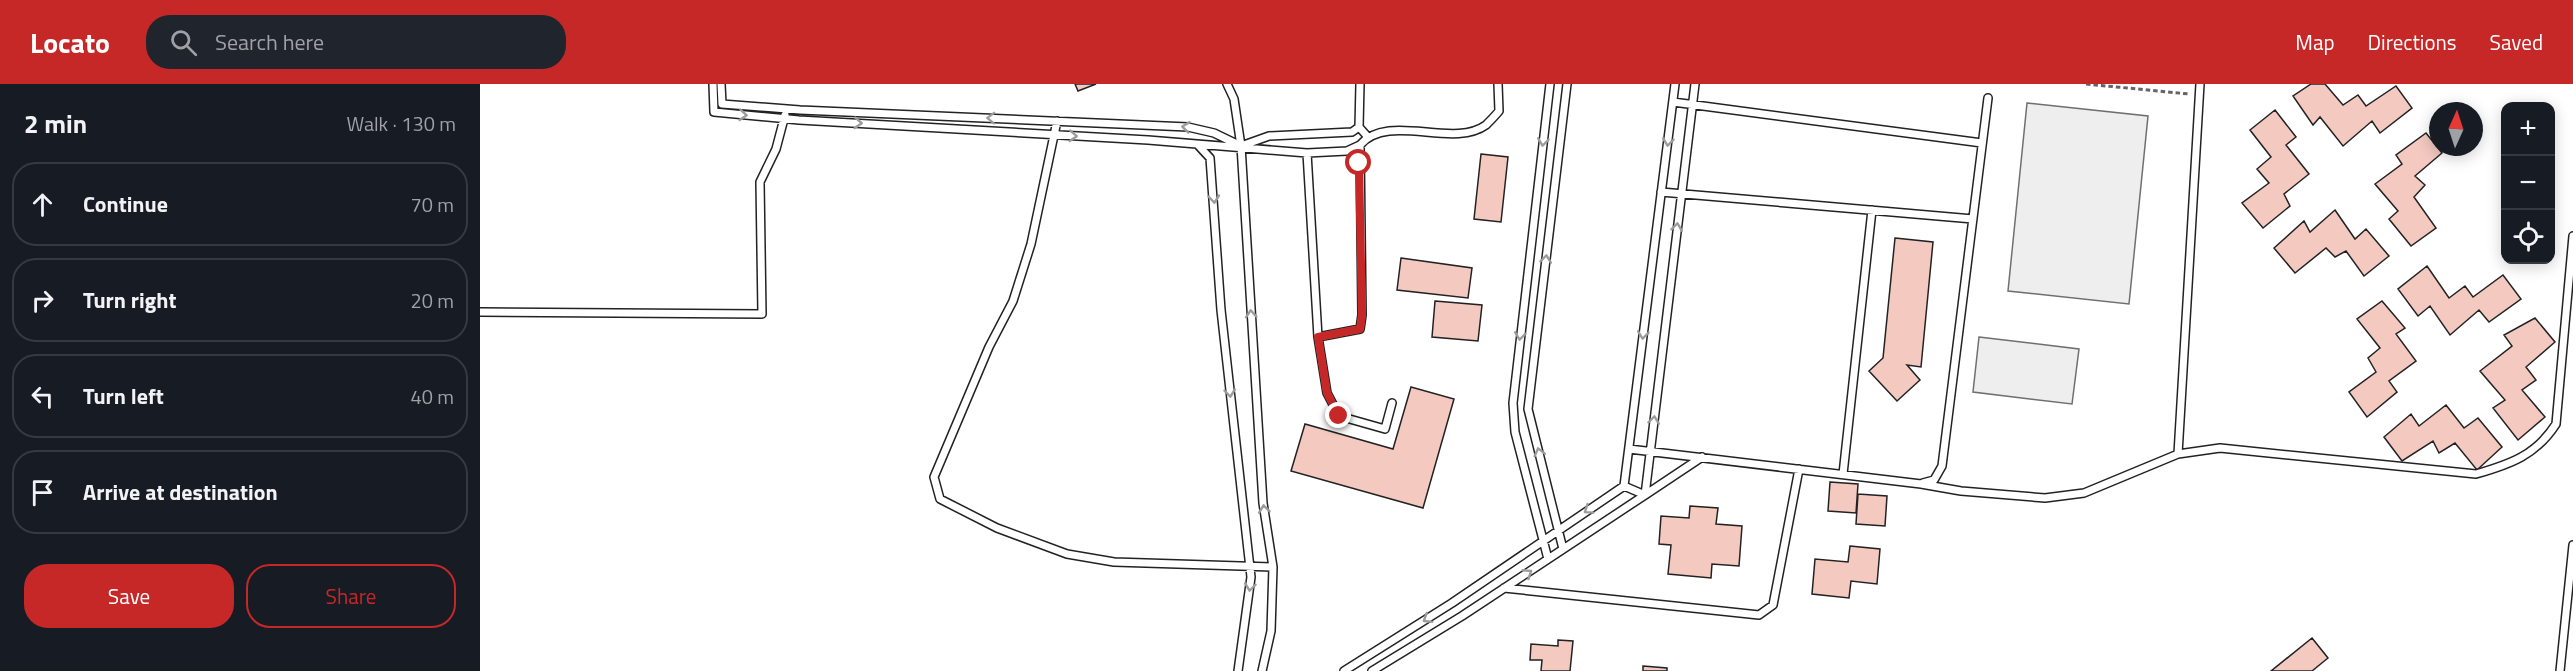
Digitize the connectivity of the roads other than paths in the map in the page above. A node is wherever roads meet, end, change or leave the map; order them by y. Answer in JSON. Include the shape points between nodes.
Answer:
{"nodes":[{"id":1,"x":713,"y":84,"type":"edge"},
{"id":2,"x":721,"y":84,"type":"edge"},
{"id":3,"x":1227,"y":84,"type":"edge"},
{"id":4,"x":1236,"y":84,"type":"edge"},
{"id":5,"x":1360,"y":84,"type":"edge"},
{"id":6,"x":1498,"y":84,"type":"edge"},
{"id":7,"x":1550,"y":84,"type":"edge"},
{"id":8,"x":1567,"y":84,"type":"edge"},
{"id":9,"x":1675,"y":84,"type":"edge"},
{"id":10,"x":1695,"y":84,"type":"edge"},
{"id":11,"x":2200,"y":84,"type":"edge"},
{"id":12,"x":1988,"y":98,"type":"dead end"},
{"id":13,"x":1234,"y":99,"type":"junction"},
{"id":14,"x":1673,"y":102,"type":"junction"},
{"id":15,"x":1692,"y":105,"type":"junction"},
{"id":16,"x":785,"y":109,"type":"junction"},
{"id":17,"x":785,"y":118,"type":"junction"},
{"id":18,"x":1057,"y":121,"type":"junction"},
{"id":19,"x":1359,"y":127,"type":"junction"},
{"id":20,"x":1055,"y":135,"type":"junction"},
{"id":21,"x":1368,"y":136,"type":"junction"},
{"id":22,"x":1982,"y":143,"type":"junction"},
{"id":23,"x":1198,"y":145,"type":"junction"},
{"id":24,"x":1360,"y":145,"type":"junction"},
{"id":25,"x":1241,"y":146,"type":"junction"},
{"id":26,"x":1307,"y":153,"type":"junction"},
{"id":27,"x":1661,"y":192,"type":"junction"},
{"id":28,"x":1681,"y":194,"type":"junction"},
{"id":29,"x":1872,"y":210,"type":"junction"},
{"id":30,"x":1973,"y":219,"type":"junction"},
{"id":31,"x":2573,"y":237,"type":"edge"},
{"id":32,"x":480,"y":312,"type":"edge"},
{"id":33,"x":1318,"y":337,"type":"junction"},
{"id":34,"x":1392,"y":403,"type":"dead end"},
{"id":35,"x":1629,"y":449,"type":"junction"},
{"id":36,"x":1650,"y":451,"type":"junction"},
{"id":37,"x":2178,"y":454,"type":"junction"},
{"id":38,"x":1702,"y":457,"type":"junction"},
{"id":39,"x":1799,"y":469,"type":"junction"},
{"id":40,"x":1844,"y":474,"type":"junction"},
{"id":41,"x":1921,"y":484,"type":"junction"},
{"id":42,"x":1624,"y":486,"type":"junction"},
{"id":43,"x":1645,"y":495,"type":"junction"},
{"id":44,"x":1558,"y":531,"type":"junction"},
{"id":45,"x":1543,"y":541,"type":"junction"},
{"id":46,"x":2573,"y":545,"type":"edge"},
{"id":47,"x":1563,"y":549,"type":"junction"},
{"id":48,"x":1548,"y":559,"type":"junction"},
{"id":49,"x":1250,"y":566,"type":"junction"},
{"id":50,"x":1273,"y":567,"type":"junction"},
{"id":51,"x":1504,"y":588,"type":"junction"},
{"id":52,"x":1238,"y":671,"type":"edge"},
{"id":53,"x":1262,"y":671,"type":"edge"},
{"id":54,"x":1344,"y":671,"type":"edge"},
{"id":55,"x":1372,"y":671,"type":"edge"},
{"id":56,"x":2560,"y":671,"type":"edge"}],
"edges":[{"from":1,"to":17,"type":"lane","one_way":true,"via":[[714,112]]},
{"from":2,"to":16,"type":"lane","via":[[722,104]]},
{"from":3,"to":13,"type":"lane"},
{"from":4,"to":13,"type":"lane"},
{"from":5,"to":19,"type":"lane"},
{"from":6,"to":21,"type":"lane","via":[[1499,111],[1485,126],[1467,132],[1384,131]]},
{"from":7,"to":45,"type":"lane","one_way":true,"via":[[1513,403],[1515,432]]},
{"from":44,"to":8,"type":"lane","one_way":true,"via":[[1528,409]]},
{"from":9,"to":14,"type":"lane"},
{"from":10,"to":15,"type":"lane"},
{"from":11,"to":37,"type":"lane"},
{"from":12,"to":22,"type":"lane"},
{"from":13,"to":25,"type":"lane"},
{"from":14,"to":15,"type":"lane"},
{"from":14,"to":27,"type":"lane","one_way":true},
{"from":15,"to":22,"type":"lane"},
{"from":15,"to":28,"type":"lane"},
{"from":16,"to":17,"type":"lane"},
{"from":18,"to":16,"type":"lane","one_way":true},
{"from":17,"to":20,"type":"lane","one_way":true},
{"from":17,"to":32,"type":"lane","via":[[760,182],[762,314]]},
{"from":18,"to":20,"type":"lane"},
{"from":25,"to":18,"type":"lane","one_way":true,"via":[[1188,126]]},
{"from":19,"to":21,"type":"lane"},
{"from":19,"to":25,"type":"lane","via":[[1352,132],[1269,136]]},
{"from":20,"to":23,"type":"lane","one_way":true},
{"from":20,"to":49,"type":"lane","via":[[1031,244],[1013,301],[989,347],[934,477],[940,500],[997,528],[1067,554],[1114,562]]},
{"from":21,"to":24,"type":"lane"},
{"from":22,"to":30,"type":"lane"},
{"from":23,"to":25,"type":"lane"},
{"from":23,"to":49,"type":"lane","one_way":true,"via":[[1210,158],[1221,310]]},
{"from":24,"to":26,"type":"lane","via":[[1347,151]]},
{"from":24,"to":33,"type":"lane","via":[[1360,329]]},
{"from":25,"to":26,"type":"lane"},
{"from":50,"to":25,"type":"lane","one_way":true,"via":[[1263,502]]},
{"from":26,"to":33,"type":"lane"},
{"from":27,"to":28,"type":"lane"},
{"from":27,"to":35,"type":"lane","one_way":true},
{"from":28,"to":29,"type":"lane"},
{"from":36,"to":28,"type":"lane","one_way":true},
{"from":29,"to":30,"type":"lane"},
{"from":29,"to":40,"type":"lane"},
{"from":30,"to":41,"type":"lane","via":[[1942,466],[1934,480]]},
{"from":31,"to":37,"type":"lane","via":[[2556,424],[2545,441],[2509,465],[2476,474],[2220,448]]},
{"from":33,"to":34,"type":"lane","via":[[1327,393],[1339,416],[1385,429]]},
{"from":35,"to":36,"type":"lane"},
{"from":35,"to":42,"type":"lane"},
{"from":36,"to":38,"type":"lane"},
{"from":36,"to":43,"type":"lane"},
{"from":37,"to":41,"type":"lane","via":[[2085,493],[2055,497],[1961,491]]},
{"from":38,"to":39,"type":"lane"},
{"from":38,"to":43,"type":"lane"},
{"from":39,"to":40,"type":"lane"},
{"from":39,"to":51,"type":"lane","via":[[1773,605],[1759,615]]},
{"from":40,"to":41,"type":"lane"},
{"from":42,"to":43,"type":"lane"},
{"from":42,"to":44,"type":"lane","one_way":true},
{"from":43,"to":47,"type":"lane"},
{"from":44,"to":45,"type":"lane"},
{"from":44,"to":47,"type":"lane"},
{"from":45,"to":48,"type":"lane"},
{"from":45,"to":54,"type":"lane","one_way":true},
{"from":46,"to":56,"type":"lane"},
{"from":47,"to":48,"type":"lane"},
{"from":51,"to":48,"type":"lane","one_way":true},
{"from":49,"to":50,"type":"lane"},
{"from":49,"to":52,"type":"lane","one_way":true},
{"from":50,"to":53,"type":"lane","via":[[1271,631]]},
{"from":51,"to":55,"type":"lane"}]}
